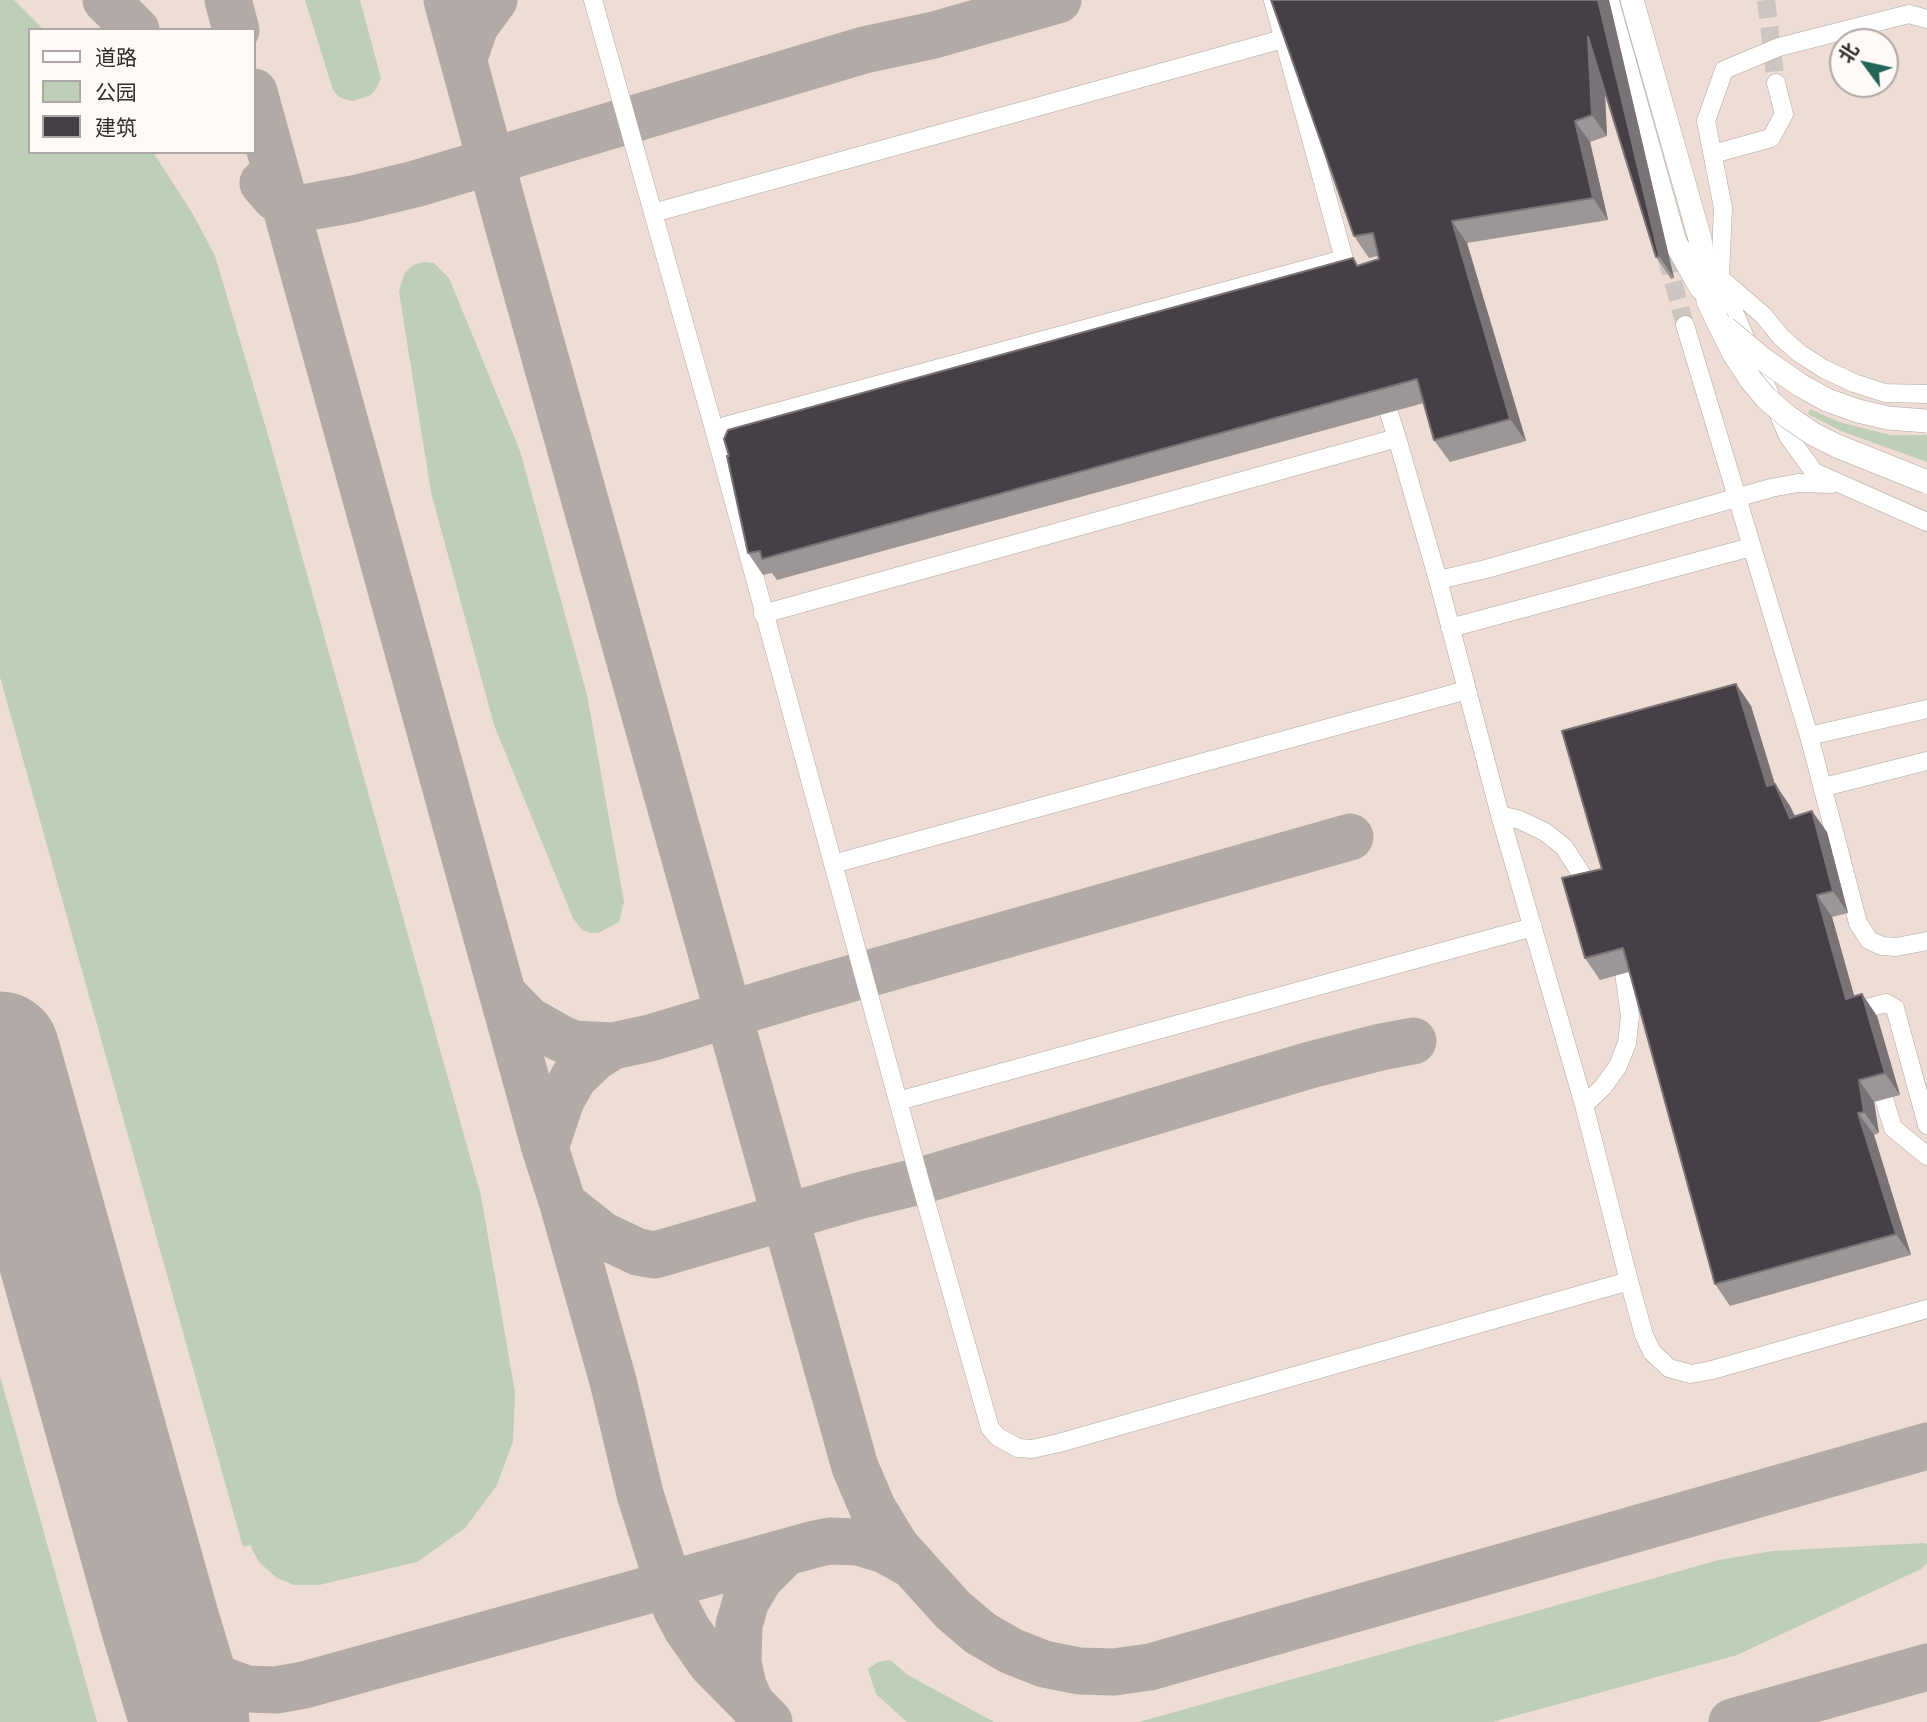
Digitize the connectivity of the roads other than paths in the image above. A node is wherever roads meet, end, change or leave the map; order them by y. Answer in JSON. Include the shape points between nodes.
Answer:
{"nodes":[{"id":1,"x":593,"y":0,"type":"edge"},
{"id":2,"x":1273,"y":0,"type":"edge"},
{"id":3,"x":1607,"y":0,"type":"edge"},
{"id":4,"x":1632,"y":0,"type":"edge"},
{"id":5,"x":1638,"y":0,"type":"edge"},
{"id":6,"x":1927,"y":19,"type":"edge"},
{"id":7,"x":1283,"y":39,"type":"junction"},
{"id":8,"x":1776,"y":83,"type":"tunnel mouth"},
{"id":9,"x":1713,"y":154,"type":"junction"},
{"id":10,"x":653,"y":213,"type":"junction"},
{"id":11,"x":1720,"y":278,"type":"junction"},
{"id":12,"x":1712,"y":310,"type":"junction"},
{"id":13,"x":1685,"y":325,"type":"tunnel mouth"},
{"id":14,"x":1927,"y":394,"type":"edge"},
{"id":15,"x":1389,"y":413,"type":"dead end"},
{"id":16,"x":1927,"y":421,"type":"edge"},
{"id":17,"x":714,"y":429,"type":"junction"},
{"id":18,"x":1397,"y":438,"type":"junction"},
{"id":19,"x":1927,"y":482,"type":"edge"},
{"id":20,"x":1849,"y":489,"type":"junction"},
{"id":21,"x":1737,"y":497,"type":"junction"},
{"id":22,"x":1927,"y":522,"type":"edge"},
{"id":23,"x":1751,"y":547,"type":"junction"},
{"id":24,"x":1438,"y":580,"type":"junction"},
{"id":25,"x":764,"y":614,"type":"junction"},
{"id":26,"x":1450,"y":628,"type":"junction"},
{"id":27,"x":1467,"y":690,"type":"junction"},
{"id":28,"x":1927,"y":709,"type":"edge"},
{"id":29,"x":1809,"y":736,"type":"junction"},
{"id":30,"x":1927,"y":761,"type":"edge"},
{"id":31,"x":1824,"y":787,"type":"junction"},
{"id":32,"x":1500,"y":815,"type":"junction"},
{"id":33,"x":832,"y":864,"type":"junction"},
{"id":34,"x":1595,"y":896,"type":"edge"},
{"id":35,"x":1533,"y":928,"type":"junction"},
{"id":36,"x":1927,"y":941,"type":"edge"},
{"id":37,"x":1624,"y":973,"type":"edge"},
{"id":38,"x":1864,"y":1020,"type":"edge"},
{"id":39,"x":1884,"y":1099,"type":"dead end"},
{"id":40,"x":898,"y":1101,"type":"junction"},
{"id":41,"x":1584,"y":1105,"type":"junction"},
{"id":42,"x":1927,"y":1125,"type":"edge"},
{"id":43,"x":1927,"y":1156,"type":"edge"},
{"id":44,"x":1629,"y":1281,"type":"junction"},
{"id":45,"x":1927,"y":1309,"type":"edge"}],
"edges":[{"from":1,"to":10,"type":"street"},
{"from":2,"to":7,"type":"street"},
{"from":3,"to":12,"type":"main road","via":[[1675,242]]},
{"from":4,"to":12,"type":"main road","via":[[1700,239]]},
{"from":5,"to":11,"type":"street"},
{"from":6,"to":9,"type":"street","via":[[1909,14],[1779,47],[1724,70],[1706,121]]},
{"from":7,"to":10,"type":"street"},
{"from":7,"to":17,"type":"street","via":[[1346,265]]},
{"from":8,"to":9,"type":"street","via":[[1784,114],[1771,138]]},
{"from":9,"to":11,"type":"street","via":[[1723,208]]},
{"from":10,"to":17,"type":"street"},
{"from":11,"to":14,"type":"street","via":[[1799,353],[1844,379],[1885,393]]},
{"from":11,"to":20,"type":"street","via":[[1788,436],[1814,472]]},
{"from":12,"to":16,"type":"main road","bridge":true,"via":[[1764,360],[1826,400],[1888,418]]},
{"from":12,"to":19,"type":"main road","bridge":true,"via":[[1751,380],[1788,417],[1837,446]]},
{"from":13,"to":21,"type":"street"},
{"from":15,"to":18,"type":"street"},
{"from":17,"to":25,"type":"street"},
{"from":18,"to":24,"type":"street"},
{"from":18,"to":25,"type":"street"},
{"from":20,"to":21,"type":"street","via":[[1798,483]]},
{"from":20,"to":22,"type":"street"},
{"from":21,"to":23,"type":"street"},
{"from":21,"to":24,"type":"street"},
{"from":23,"to":26,"type":"street"},
{"from":23,"to":29,"type":"street"},
{"from":24,"to":26,"type":"street"},
{"from":25,"to":33,"type":"street"},
{"from":26,"to":27,"type":"street"},
{"from":27,"to":32,"type":"street"},
{"from":27,"to":33,"type":"street"},
{"from":28,"to":29,"type":"street"},
{"from":29,"to":31,"type":"street"},
{"from":30,"to":31,"type":"street"},
{"from":31,"to":36,"type":"street","via":[[1858,923],[1869,940],[1896,947]]},
{"from":32,"to":34,"type":"street","via":[[1545,832],[1564,847]]},
{"from":32,"to":35,"type":"street"},
{"from":33,"to":40,"type":"street"},
{"from":35,"to":40,"type":"street"},
{"from":35,"to":41,"type":"street"},
{"from":37,"to":41,"type":"street","via":[[1630,1016],[1627,1042],[1618,1066]]},
{"from":38,"to":42,"type":"street","via":[[1871,1007],[1886,1003],[1895,1008]]},
{"from":39,"to":43,"type":"street","via":[[1893,1128]]},
{"from":40,"to":44,"type":"street","via":[[985,1415],[998,1437],[1018,1448],[1059,1443]]},
{"from":41,"to":44,"type":"street"},
{"from":44,"to":45,"type":"street","via":[[1652,1352],[1669,1368],[1691,1374]]}]}
